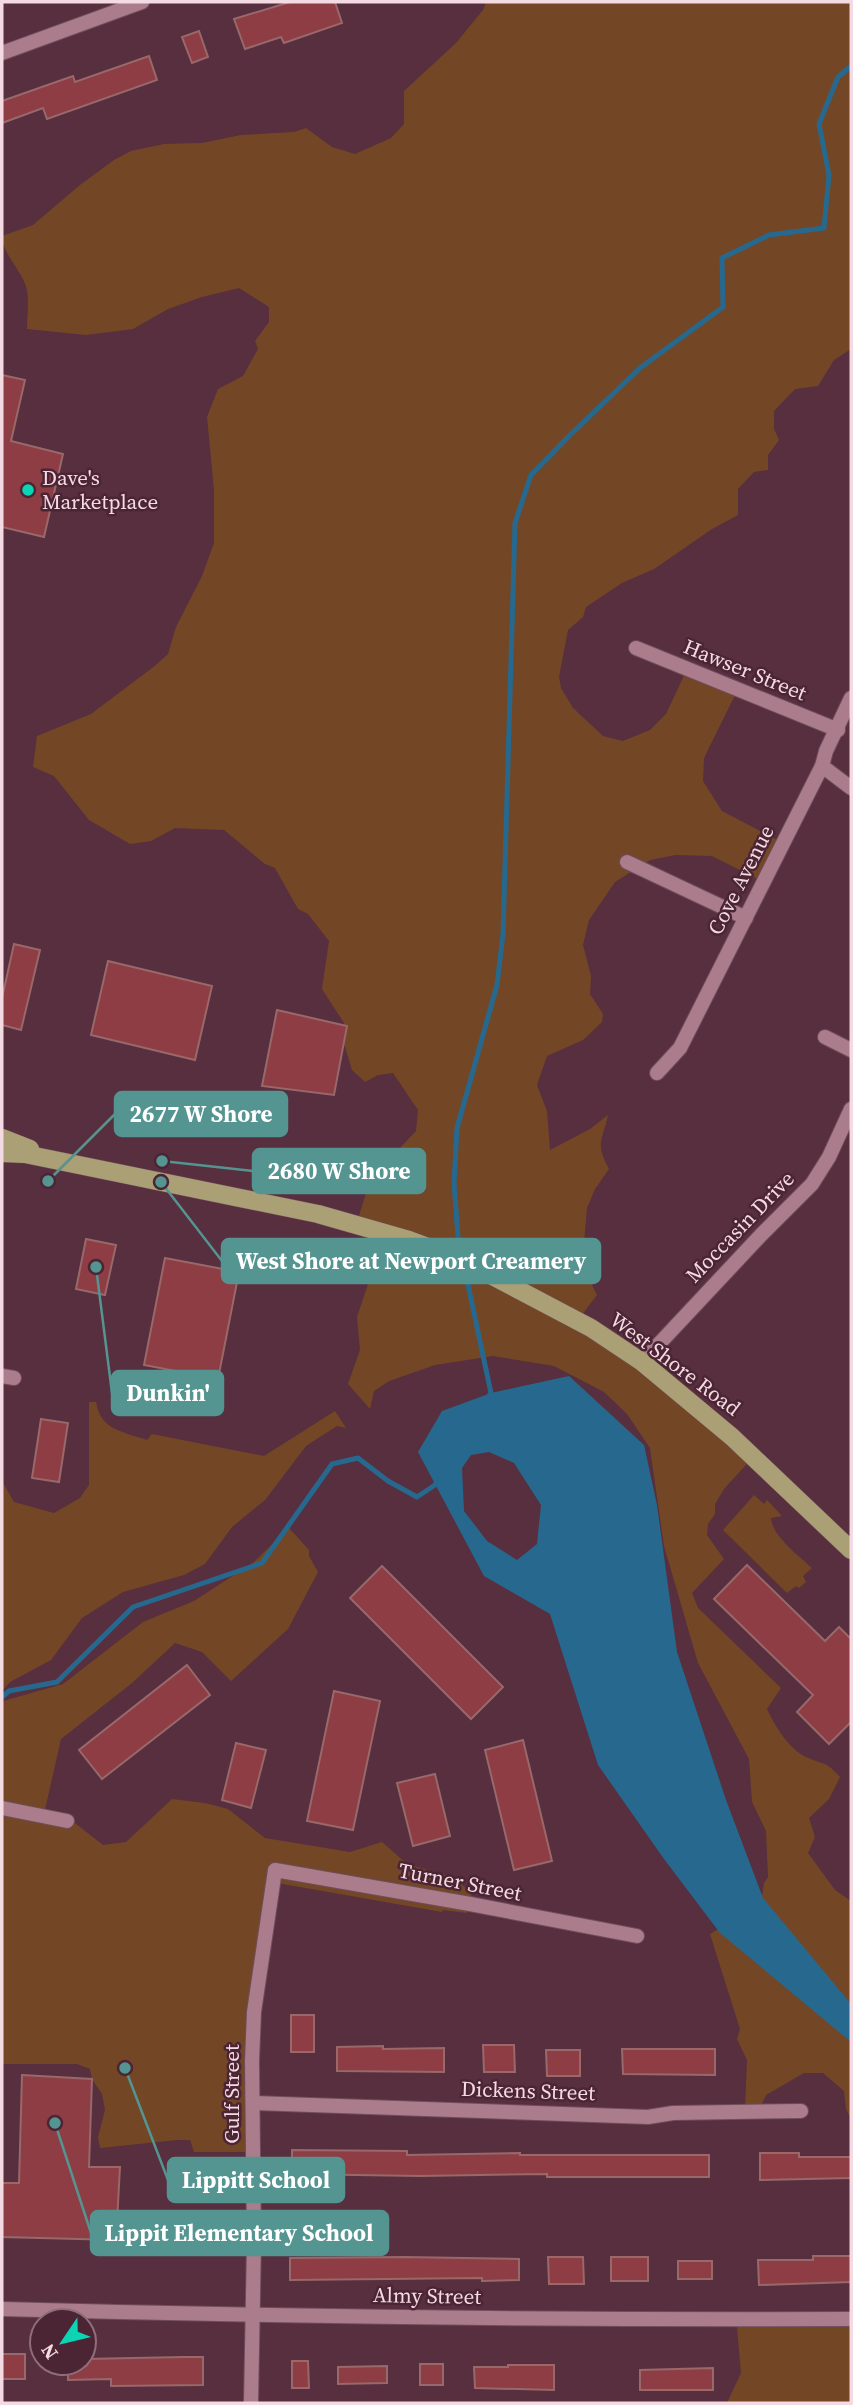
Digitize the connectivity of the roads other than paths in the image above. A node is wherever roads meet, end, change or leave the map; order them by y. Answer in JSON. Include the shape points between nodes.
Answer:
{"nodes":[{"id":1,"x":142,"y":2,"type":"edge"},
{"id":2,"x":2,"y":53,"type":"edge"},
{"id":3,"x":636,"y":648,"type":"dead end"},
{"id":4,"x":851,"y":698,"type":"edge"},
{"id":5,"x":838,"y":730,"type":"junction"},
{"id":6,"x":822,"y":766,"type":"junction"},
{"id":7,"x":851,"y":788,"type":"edge"},
{"id":8,"x":626,"y":862,"type":"dead end"},
{"id":9,"x":746,"y":918,"type":"junction"},
{"id":10,"x":825,"y":1037,"type":"dead end"},
{"id":11,"x":851,"y":1050,"type":"edge"},
{"id":12,"x":657,"y":1073,"type":"dead end"},
{"id":13,"x":851,"y":1109,"type":"edge"},
{"id":14,"x":2,"y":1138,"type":"edge"},
{"id":15,"x":2,"y":1153,"type":"edge"},
{"id":16,"x":76,"y":1165,"type":"junction"},
{"id":17,"x":642,"y":1362,"type":"junction"},
{"id":18,"x":851,"y":1550,"type":"edge"},
{"id":19,"x":2,"y":1808,"type":"edge"},
{"id":20,"x":67,"y":1821,"type":"dead end"},
{"id":21,"x":275,"y":1870,"type":"joint"},
{"id":22,"x":637,"y":1937,"type":"dead end"},
{"id":23,"x":253,"y":2103,"type":"junction"},
{"id":24,"x":801,"y":2111,"type":"dead end"},
{"id":25,"x":2,"y":2309,"type":"edge"},
{"id":26,"x":252,"y":2315,"type":"junction"},
{"id":27,"x":851,"y":2319,"type":"edge"},
{"id":28,"x":251,"y":2403,"type":"edge"}],
"edges":[{"from":1,"to":2,"type":"street"},
{"from":3,"to":5,"type":"street","name":"Hawser Street"},
{"from":4,"to":5,"type":"street","name":"Cove Avenue"},
{"from":5,"to":6,"type":"street","name":"Cove Avenue"},
{"from":6,"to":7,"type":"street"},
{"from":6,"to":9,"type":"street","name":"Cove Avenue"},
{"from":8,"to":9,"type":"street"},
{"from":9,"to":12,"type":"street","name":"Cove Avenue","via":[[680,1048]]},
{"from":10,"to":11,"type":"street"},
{"from":13,"to":17,"type":"street","name":"Moccasin Drive","via":[[812,1184]]},
{"from":14,"to":16,"type":"main road","name":"West Shore Road"},
{"from":15,"to":16,"type":"main road","name":"West Shore Road"},
{"from":16,"to":17,"type":"main road","name":"West Shore Road","via":[[307,1212],[409,1240],[471,1265],[591,1328]]},
{"from":17,"to":18,"type":"main road","name":"West Shore Road","via":[[715,1421]]},
{"from":19,"to":20,"type":"street"},
{"from":21,"to":22,"type":"street","name":"Turner Street"},
{"from":21,"to":23,"type":"street","name":"Gulf Street","via":[[254,2012]]},
{"from":23,"to":24,"type":"street","name":"Dickens Street","via":[[648,2117]]},
{"from":23,"to":26,"type":"street","name":"Gulf Street"},
{"from":25,"to":26,"type":"street","name":"Almy Street"},
{"from":26,"to":27,"type":"street","name":"Almy Street"},
{"from":26,"to":28,"type":"street","name":"Gulf Street"}]}
